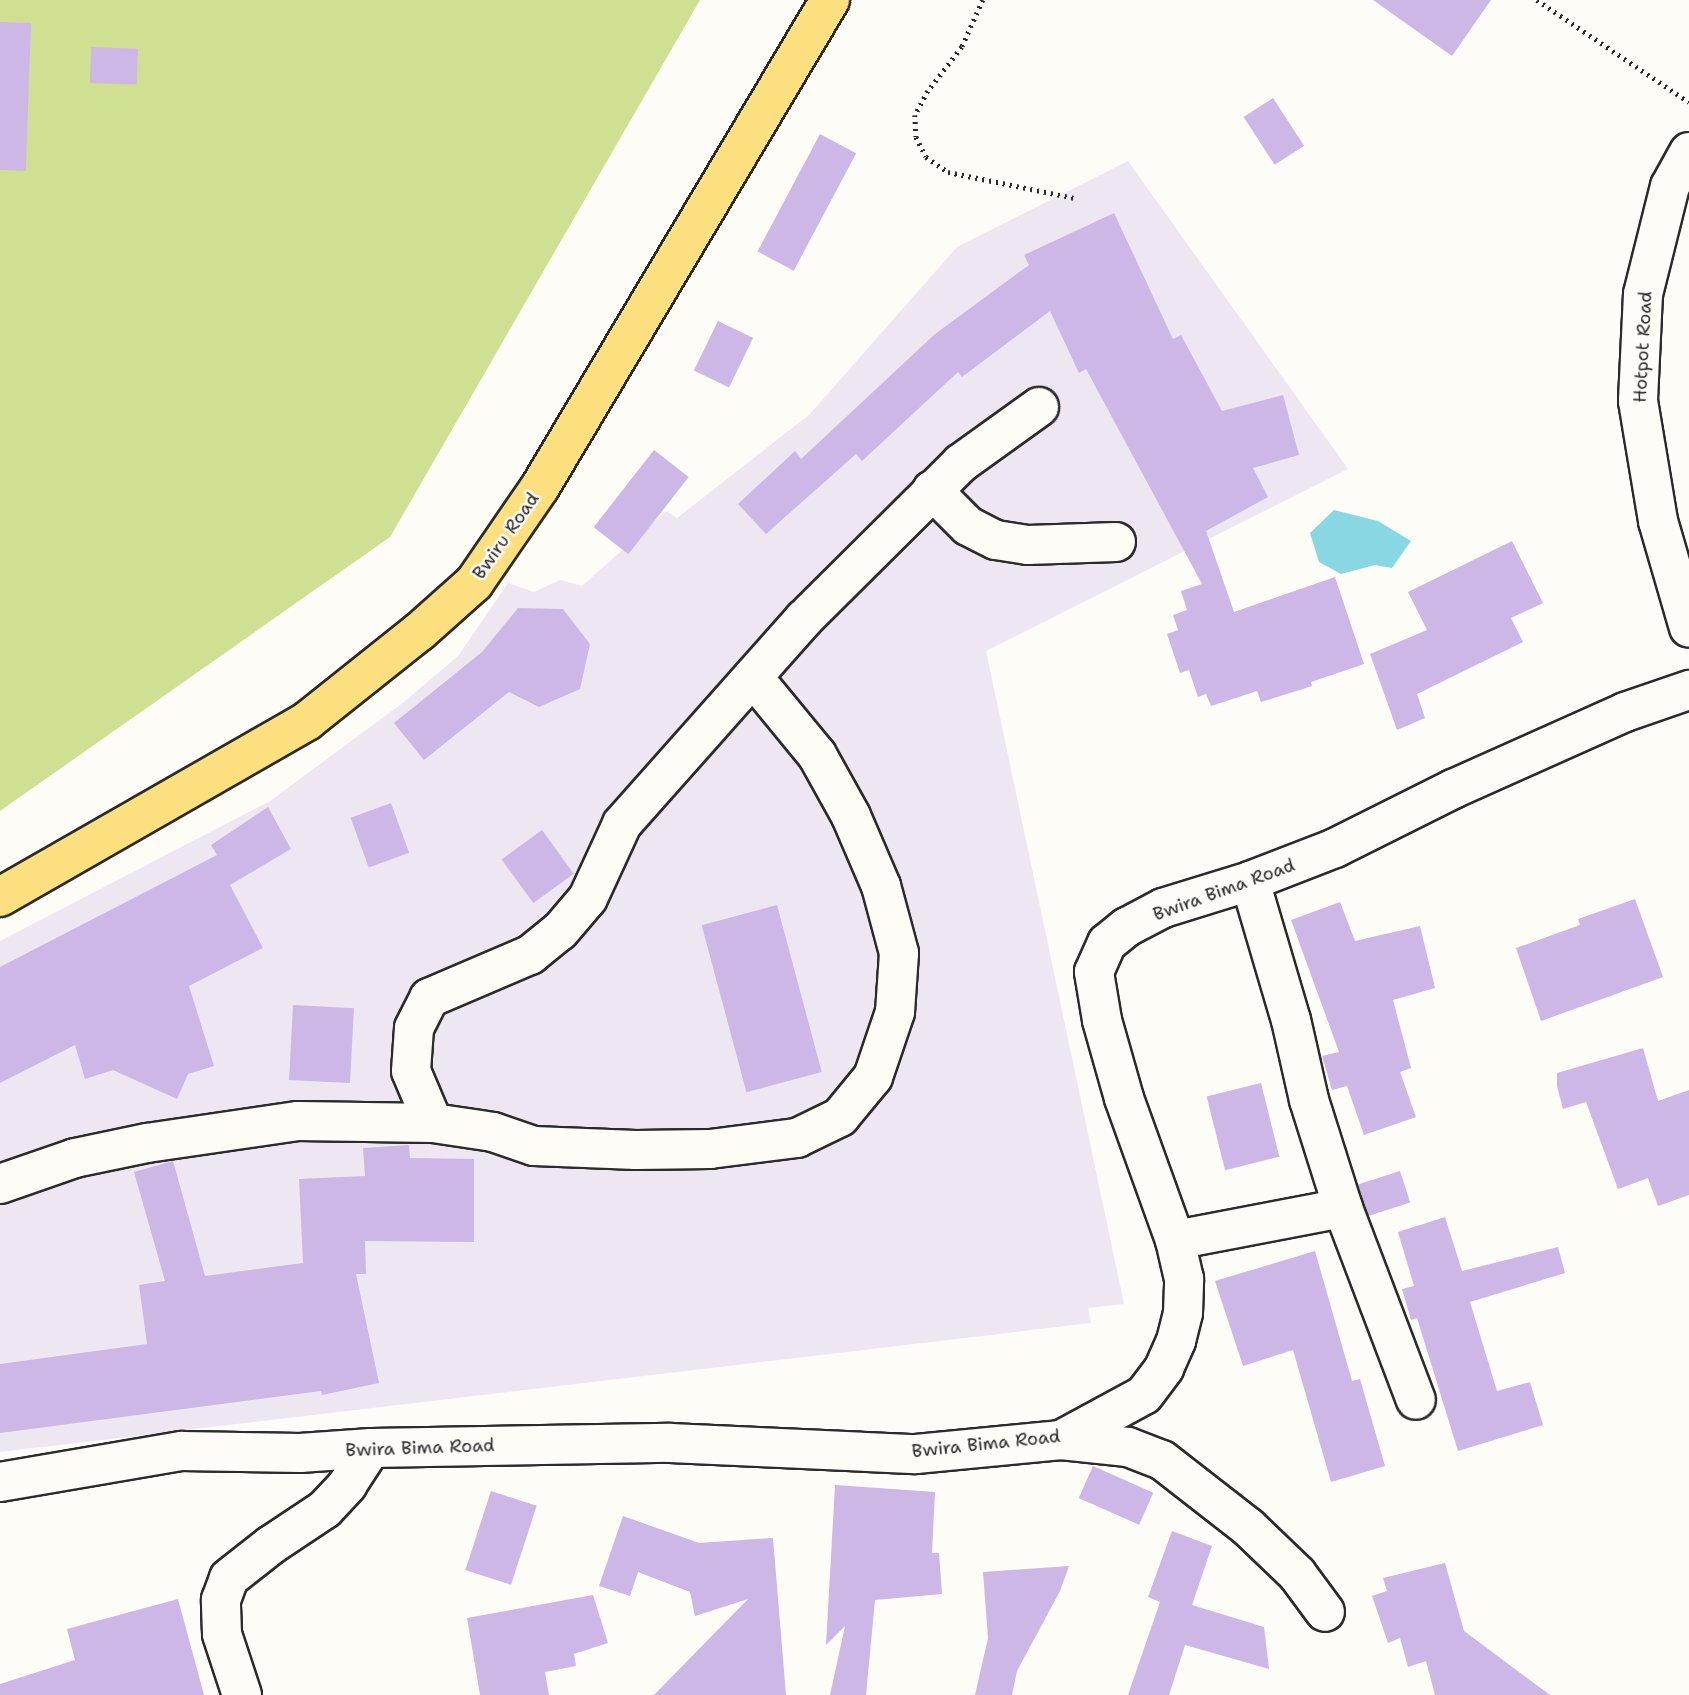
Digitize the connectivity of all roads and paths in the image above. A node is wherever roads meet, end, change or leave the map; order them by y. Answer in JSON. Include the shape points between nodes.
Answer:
{"nodes":[{"id":1,"x":830,"y":0,"type":"edge"},
{"id":2,"x":983,"y":0,"type":"edge"},
{"id":3,"x":1536,"y":0,"type":"edge"},
{"id":4,"x":1689,"y":102,"type":"edge"},
{"id":5,"x":1689,"y":152,"type":"edge"},
{"id":6,"x":1075,"y":198,"type":"dead end"},
{"id":7,"x":1039,"y":407,"type":"dead end"},
{"id":8,"x":932,"y":490,"type":"junction"},
{"id":9,"x":1116,"y":542,"type":"dead end"},
{"id":10,"x":1689,"y":628,"type":"edge"},
{"id":11,"x":752,"y":677,"type":"junction"},
{"id":12,"x":1689,"y":690,"type":"edge"},
{"id":13,"x":1250,"y":881,"type":"junction"},
{"id":14,"x":0,"y":898,"type":"edge"},
{"id":15,"x":433,"y":1123,"type":"junction"},
{"id":16,"x":0,"y":1184,"type":"edge"},
{"id":17,"x":1343,"y":1208,"type":"junction"},
{"id":18,"x":1175,"y":1240,"type":"junction"},
{"id":19,"x":1416,"y":1400,"type":"dead end"},
{"id":20,"x":1061,"y":1440,"type":"junction"},
{"id":21,"x":371,"y":1448,"type":"junction"},
{"id":22,"x":0,"y":1482,"type":"edge"},
{"id":23,"x":1325,"y":1612,"type":"dead end"},
{"id":24,"x":242,"y":1695,"type":"edge"}],
"edges":[{"from":1,"to":14,"type":"main road","name":"Bwiru Road","via":[[540,488],[474,583],[307,721]]},
{"from":2,"to":6,"type":"path","via":[[962,47],[915,115],[916,137],[926,157],[948,172]]},
{"from":3,"to":4,"type":"path"},
{"from":5,"to":10,"type":"street","name":"Hotpot Road","via":[[1670,186],[1643,294],[1638,401],[1658,521]]},
{"from":7,"to":8,"type":"street","via":[[961,463]]},
{"from":8,"to":9,"type":"street","via":[[968,526],[996,540],[1028,545]]},
{"from":8,"to":11,"type":"street"},
{"from":11,"to":15,"type":"street","via":[[622,824],[588,898],[559,931],[530,955],[429,998],[414,1028],[411,1071]]},
{"from":11,"to":15,"type":"street","via":[[817,755],[851,816],[881,886],[899,953],[895,1012],[873,1077],[840,1117],[797,1138],[710,1149],[534,1146],[493,1132]]},
{"from":12,"to":13,"type":"street","name":"Bwira Bima Road","via":[[1625,712],[1335,848]]},
{"from":13,"to":17,"type":"street"},
{"from":13,"to":18,"type":"street","name":"Bwira Bima Road","via":[[1163,908],[1127,927],[1107,943],[1094,972],[1124,1098]]},
{"from":15,"to":16,"type":"street","via":[[298,1121],[75,1158]]},
{"from":17,"to":18,"type":"street"},
{"from":17,"to":19,"type":"street"},
{"from":18,"to":20,"type":"street","name":"Bwira Bima Road","via":[[1184,1279],[1183,1313],[1164,1368],[1144,1395]]},
{"from":20,"to":21,"type":"street","name":"Bwira Bima Road","via":[[916,1454],[670,1443]]},
{"from":20,"to":23,"type":"street","via":[[1128,1447],[1162,1460],[1248,1527],[1297,1574]]},
{"from":21,"to":22,"type":"street","name":"Bwira Bima Road","via":[[300,1454],[183,1451]]},
{"from":21,"to":24,"type":"street","via":[[325,1509],[229,1578],[221,1600],[222,1634]]}]}
